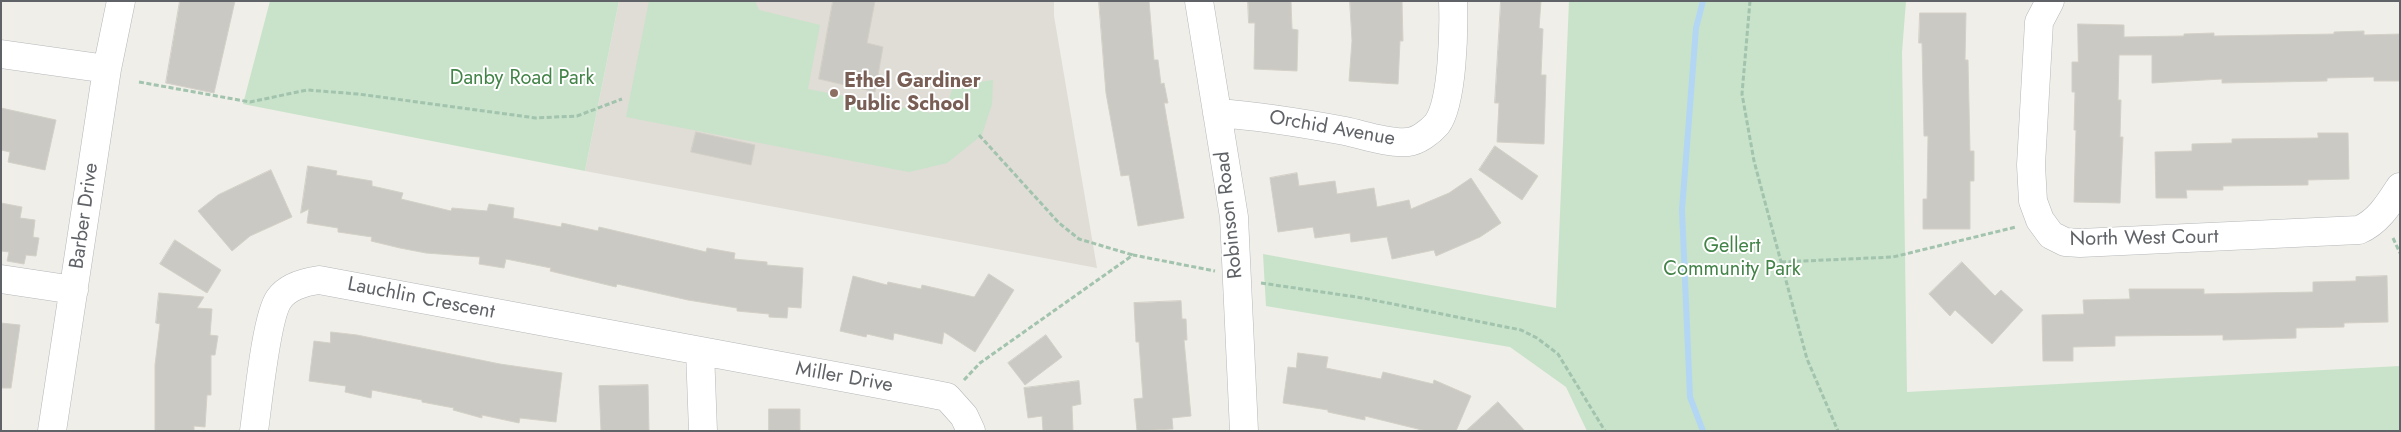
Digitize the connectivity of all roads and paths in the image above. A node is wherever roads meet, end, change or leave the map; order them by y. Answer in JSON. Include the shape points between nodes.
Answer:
{"nodes":[{"id":1,"x":121,"y":1,"type":"edge"},
{"id":2,"x":1200,"y":1,"type":"edge"},
{"id":3,"x":1453,"y":1,"type":"edge"},
{"id":4,"x":1750,"y":1,"type":"edge"},
{"id":5,"x":2050,"y":1,"type":"edge"},
{"id":6,"x":1,"y":54,"type":"edge"},
{"id":7,"x":107,"y":70,"type":"junction"},
{"id":8,"x":139,"y":82,"type":"dead end"},
{"id":9,"x":622,"y":99,"type":"dead end"},
{"id":10,"x":1217,"y":113,"type":"junction"},
{"id":11,"x":979,"y":135,"type":"dead end"},
{"id":12,"x":2400,"y":187,"type":"edge"},
{"id":13,"x":2016,"y":228,"type":"dead end"},
{"id":14,"x":2393,"y":238,"type":"dead end"},
{"id":15,"x":2400,"y":253,"type":"edge"},
{"id":16,"x":1133,"y":255,"type":"junction"},
{"id":17,"x":1782,"y":262,"type":"junction"},
{"id":18,"x":1220,"y":271,"type":"dead end"},
{"id":19,"x":1,"y":280,"type":"edge"},
{"id":20,"x":1254,"y":282,"type":"dead end"},
{"id":21,"x":74,"y":290,"type":"junction"},
{"id":22,"x":700,"y":351,"type":"junction"},
{"id":23,"x":964,"y":380,"type":"dead end"},
{"id":24,"x":52,"y":431,"type":"edge"},
{"id":25,"x":254,"y":431,"type":"edge"},
{"id":26,"x":704,"y":431,"type":"edge"},
{"id":27,"x":971,"y":431,"type":"edge"},
{"id":28,"x":1244,"y":431,"type":"edge"},
{"id":29,"x":1605,"y":431,"type":"edge"},
{"id":30,"x":1838,"y":431,"type":"edge"}],
"edges":[{"from":1,"to":7,"type":"street","name":"Barber Drive"},
{"from":2,"to":10,"type":"street","name":"Robinson Road"},
{"from":3,"to":10,"type":"street","name":"Orchid Avenue","via":[[1452,56],[1443,110],[1437,124],[1424,136],[1409,142],[1290,121]]},
{"from":4,"to":17,"type":"path","via":[[1742,94],[1754,161]]},
{"from":5,"to":12,"type":"street","name":"North West Court","via":[[2039,22],[2030,165],[2035,206],[2044,227],[2056,239],[2080,243],[2358,230],[2370,226],[2380,216]]},
{"from":6,"to":7,"type":"street"},
{"from":7,"to":21,"type":"street","name":"Barber Drive"},
{"from":8,"to":9,"type":"path","via":[[250,102],[307,90],[536,118],[577,116]]},
{"from":10,"to":28,"type":"street","name":"Robinson Road","via":[[1234,217]]},
{"from":11,"to":16,"type":"path","via":[[1059,223],[1079,239]]},
{"from":13,"to":17,"type":"path","via":[[1894,256]]},
{"from":14,"to":15,"type":"path"},
{"from":16,"to":18,"type":"path"},
{"from":16,"to":23,"type":"path","via":[[980,363]]},
{"from":17,"to":30,"type":"path","via":[[1807,359]]},
{"from":19,"to":21,"type":"street"},
{"from":20,"to":29,"type":"path","via":[[1363,298],[1521,330],[1558,354]]},
{"from":21,"to":24,"type":"street","name":"Barber Drive"},
{"from":22,"to":25,"type":"street","name":"Lauchlin Crescent","via":[[319,280],[298,283],[279,298],[270,321]]},
{"from":22,"to":26,"type":"street"},
{"from":22,"to":27,"type":"street","name":"Miller Drive","via":[[947,398],[964,416]]}]}
